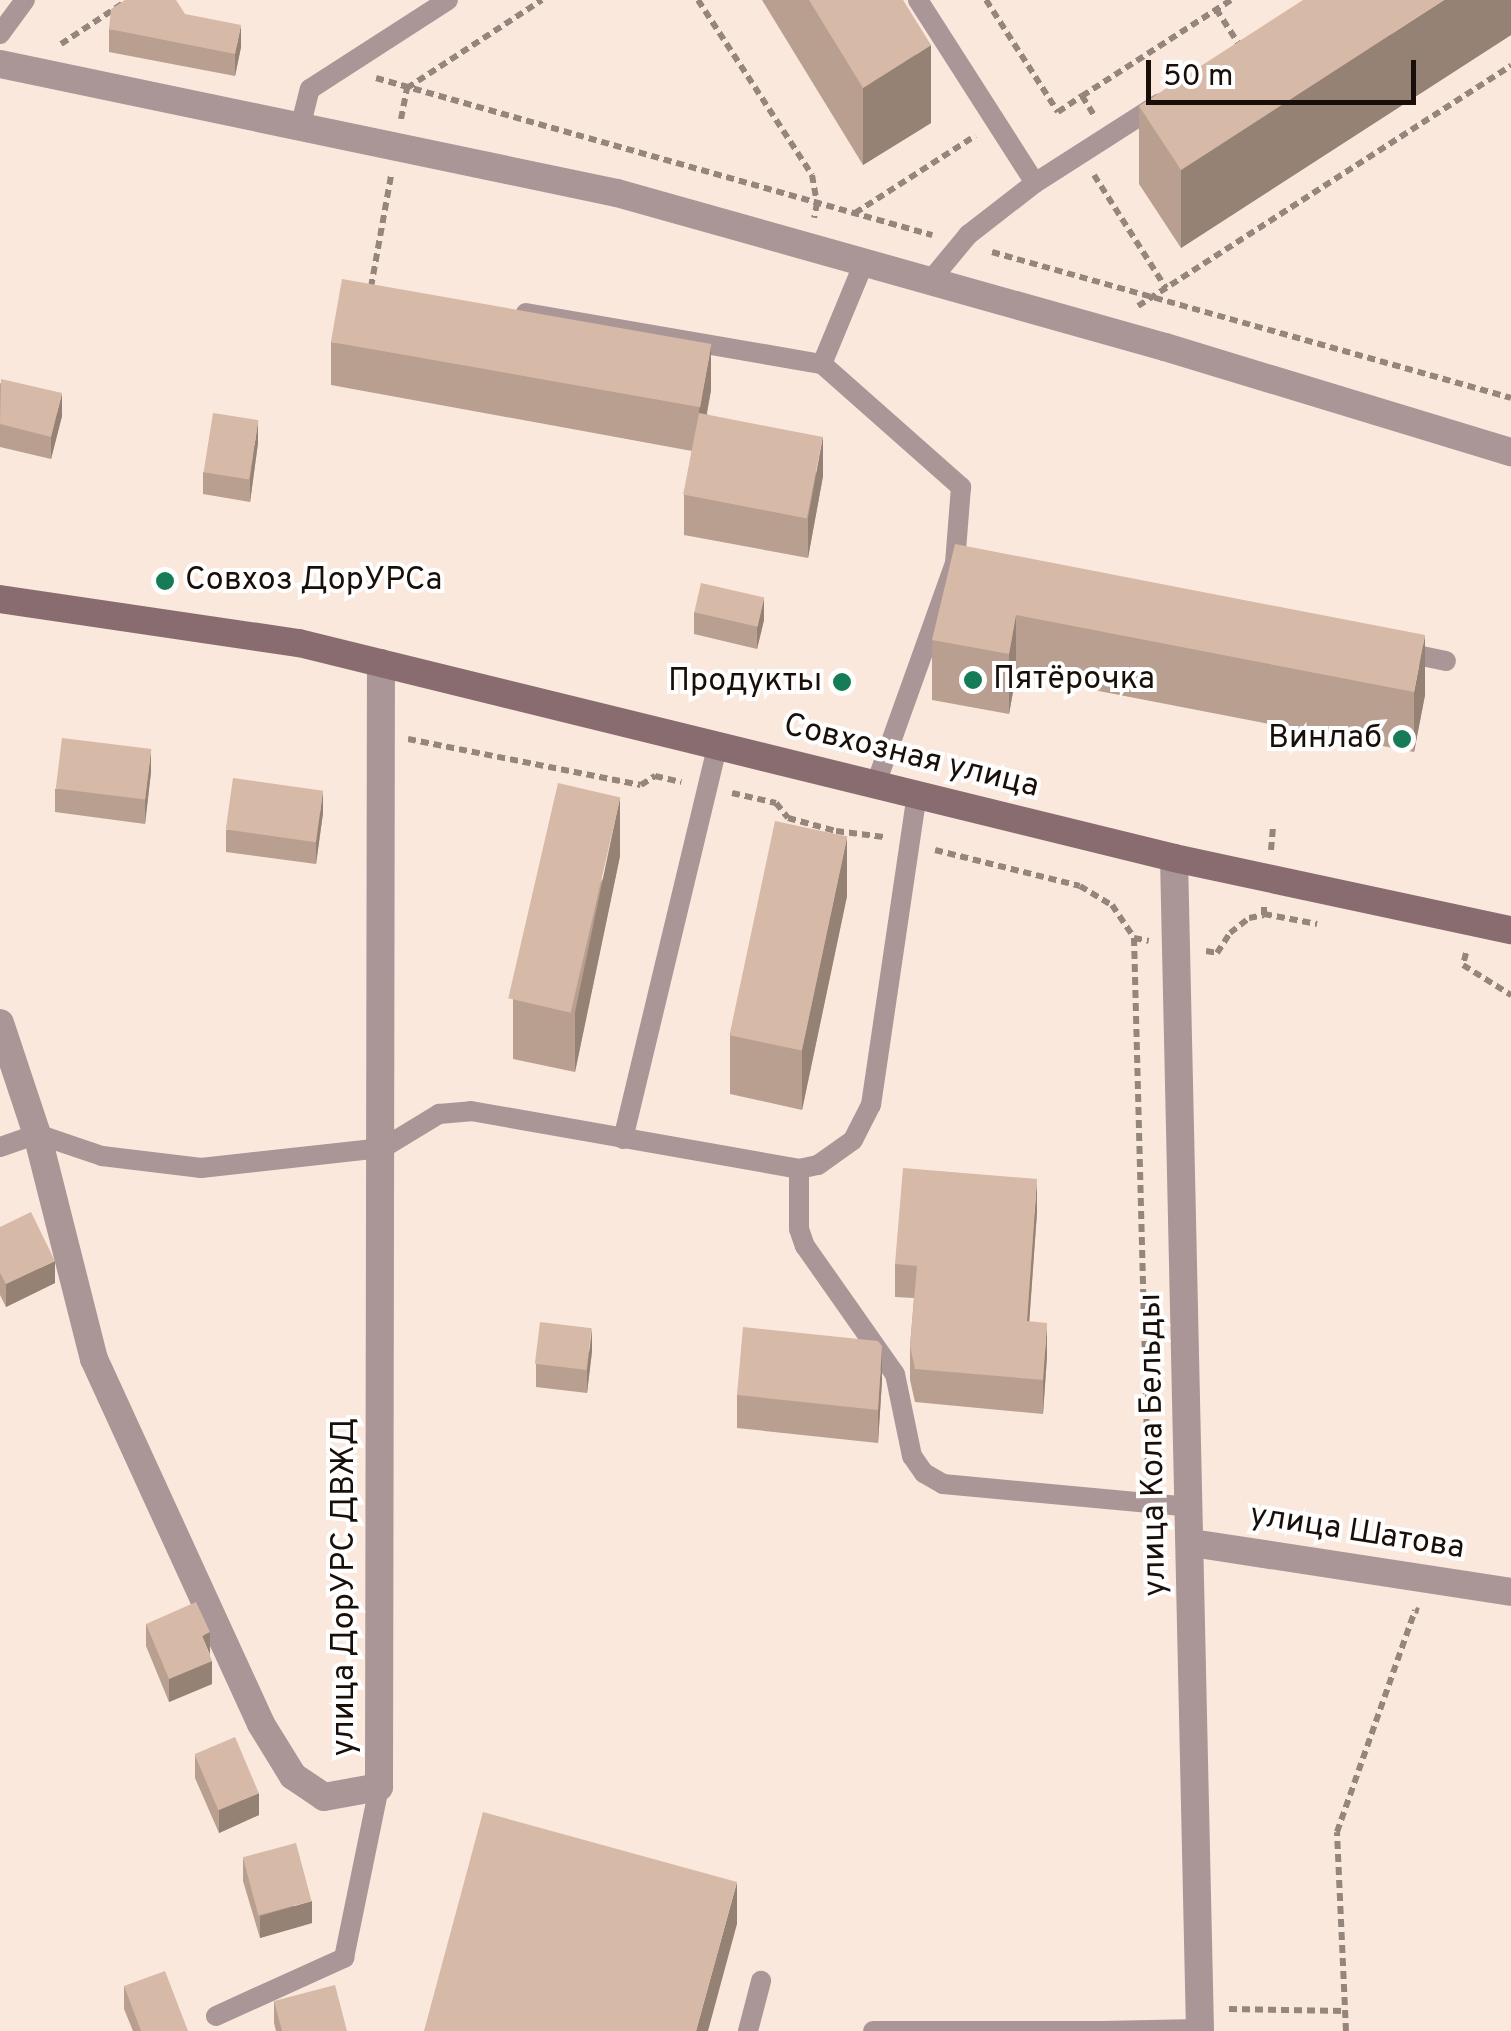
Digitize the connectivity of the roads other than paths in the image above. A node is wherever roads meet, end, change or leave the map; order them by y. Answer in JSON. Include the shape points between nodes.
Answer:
{"nodes":[{"id":1,"x":25,"y":0,"type":"edge"},
{"id":2,"x":448,"y":0,"type":"edge"},
{"id":3,"x":918,"y":0,"type":"edge"},
{"id":4,"x":0,"y":34,"type":"edge"},
{"id":5,"x":0,"y":64,"type":"edge"},
{"id":6,"x":1183,"y":88,"type":"edge"},
{"id":7,"x":301,"y":124,"type":"junction"},
{"id":8,"x":1036,"y":183,"type":"junction"},
{"id":9,"x":864,"y":265,"type":"junction"},
{"id":10,"x":930,"y":281,"type":"junction"},
{"id":11,"x":508,"y":310,"type":"edge"},
{"id":12,"x":822,"y":364,"type":"junction"},
{"id":13,"x":1511,"y":452,"type":"edge"},
{"id":14,"x":0,"y":599,"type":"edge"},
{"id":15,"x":1370,"y":646,"type":"edge"},
{"id":16,"x":1446,"y":661,"type":"dead end"},
{"id":17,"x":382,"y":663,"type":"junction"},
{"id":18,"x":717,"y":746,"type":"junction"},
{"id":19,"x":876,"y":784,"type":"junction"},
{"id":20,"x":917,"y":794,"type":"junction"},
{"id":21,"x":1174,"y":858,"type":"junction"},
{"id":22,"x":1511,"y":930,"type":"edge"},
{"id":23,"x":0,"y":1023,"type":"edge"},
{"id":24,"x":37,"y":1134,"type":"junction"},
{"id":25,"x":623,"y":1139,"type":"junction"},
{"id":26,"x":0,"y":1147,"type":"edge"},
{"id":27,"x":382,"y":1148,"type":"junction"},
{"id":28,"x":799,"y":1169,"type":"junction"},
{"id":29,"x":1190,"y":1507,"type":"junction"},
{"id":30,"x":1192,"y":1543,"type":"junction"},
{"id":31,"x":1511,"y":1592,"type":"edge"},
{"id":32,"x":379,"y":1787,"type":"junction"},
{"id":33,"x":761,"y":1981,"type":"dead end"},
{"id":34,"x":216,"y":2016,"type":"dead end"},
{"id":35,"x":1208,"y":2027,"type":"edge"},
{"id":36,"x":748,"y":2031,"type":"edge"},
{"id":37,"x":873,"y":2031,"type":"edge"},
{"id":38,"x":1103,"y":2031,"type":"edge"}],
"edges":[{"from":1,"to":4,"type":"lane"},
{"from":2,"to":7,"type":"lane","via":[[310,89]]},
{"from":3,"to":8,"type":"lane"},
{"from":5,"to":7,"type":"street"},
{"from":6,"to":8,"type":"lane"},
{"from":7,"to":9,"type":"street","via":[[617,192]]},
{"from":8,"to":10,"type":"lane","via":[[961,243]]},
{"from":9,"to":10,"type":"street"},
{"from":9,"to":12,"type":"lane"},
{"from":10,"to":13,"type":"street"},
{"from":11,"to":12,"type":"lane"},
{"from":12,"to":19,"type":"lane","via":[[960,487],[964,565]]},
{"from":14,"to":17,"type":"main road","name":"Совхозная улица","via":[[299,643]]},
{"from":15,"to":16,"type":"lane"},
{"from":17,"to":18,"type":"main road","name":"Совхозная улица"},
{"from":17,"to":27,"type":"street","name":"улица ДорУРС ДВЖД"},
{"from":18,"to":19,"type":"main road","name":"Совхозная улица"},
{"from":18,"to":25,"type":"lane"},
{"from":19,"to":20,"type":"main road","name":"Совхозная улица"},
{"from":20,"to":21,"type":"main road","name":"Совхозная улица"},
{"from":20,"to":28,"type":"lane","via":[[870,1105],[853,1140]]},
{"from":21,"to":22,"type":"main road","name":"Совхозная улица"},
{"from":21,"to":29,"type":"street","name":"улица Кола Бельды"},
{"from":23,"to":24,"type":"street","name":"улица ДорУРС ДВЖД"},
{"from":24,"to":26,"type":"lane"},
{"from":24,"to":27,"type":"lane","via":[[102,1156],[201,1168]]},
{"from":24,"to":32,"type":"street","name":"улица ДорУРС ДВЖД","via":[[94,1359],[261,1724],[293,1776],[324,1797]]},
{"from":25,"to":27,"type":"lane","via":[[471,1110],[439,1114]]},
{"from":25,"to":28,"type":"lane"},
{"from":27,"to":32,"type":"street","name":"улица ДорУРС ДВЖД"},
{"from":28,"to":29,"type":"lane","via":[[798,1229],[895,1374],[912,1456],[924,1474],[943,1484]]},
{"from":29,"to":30,"type":"street","name":"улица Кола Бельды"},
{"from":30,"to":31,"type":"street","name":"улица Шатова"},
{"from":30,"to":35,"type":"street","name":"улица Кола Бельды"},
{"from":32,"to":34,"type":"lane","via":[[344,1958]]},
{"from":33,"to":36,"type":"lane"},
{"from":35,"to":38,"type":"lane"},
{"from":37,"to":38,"type":"lane"}]}
